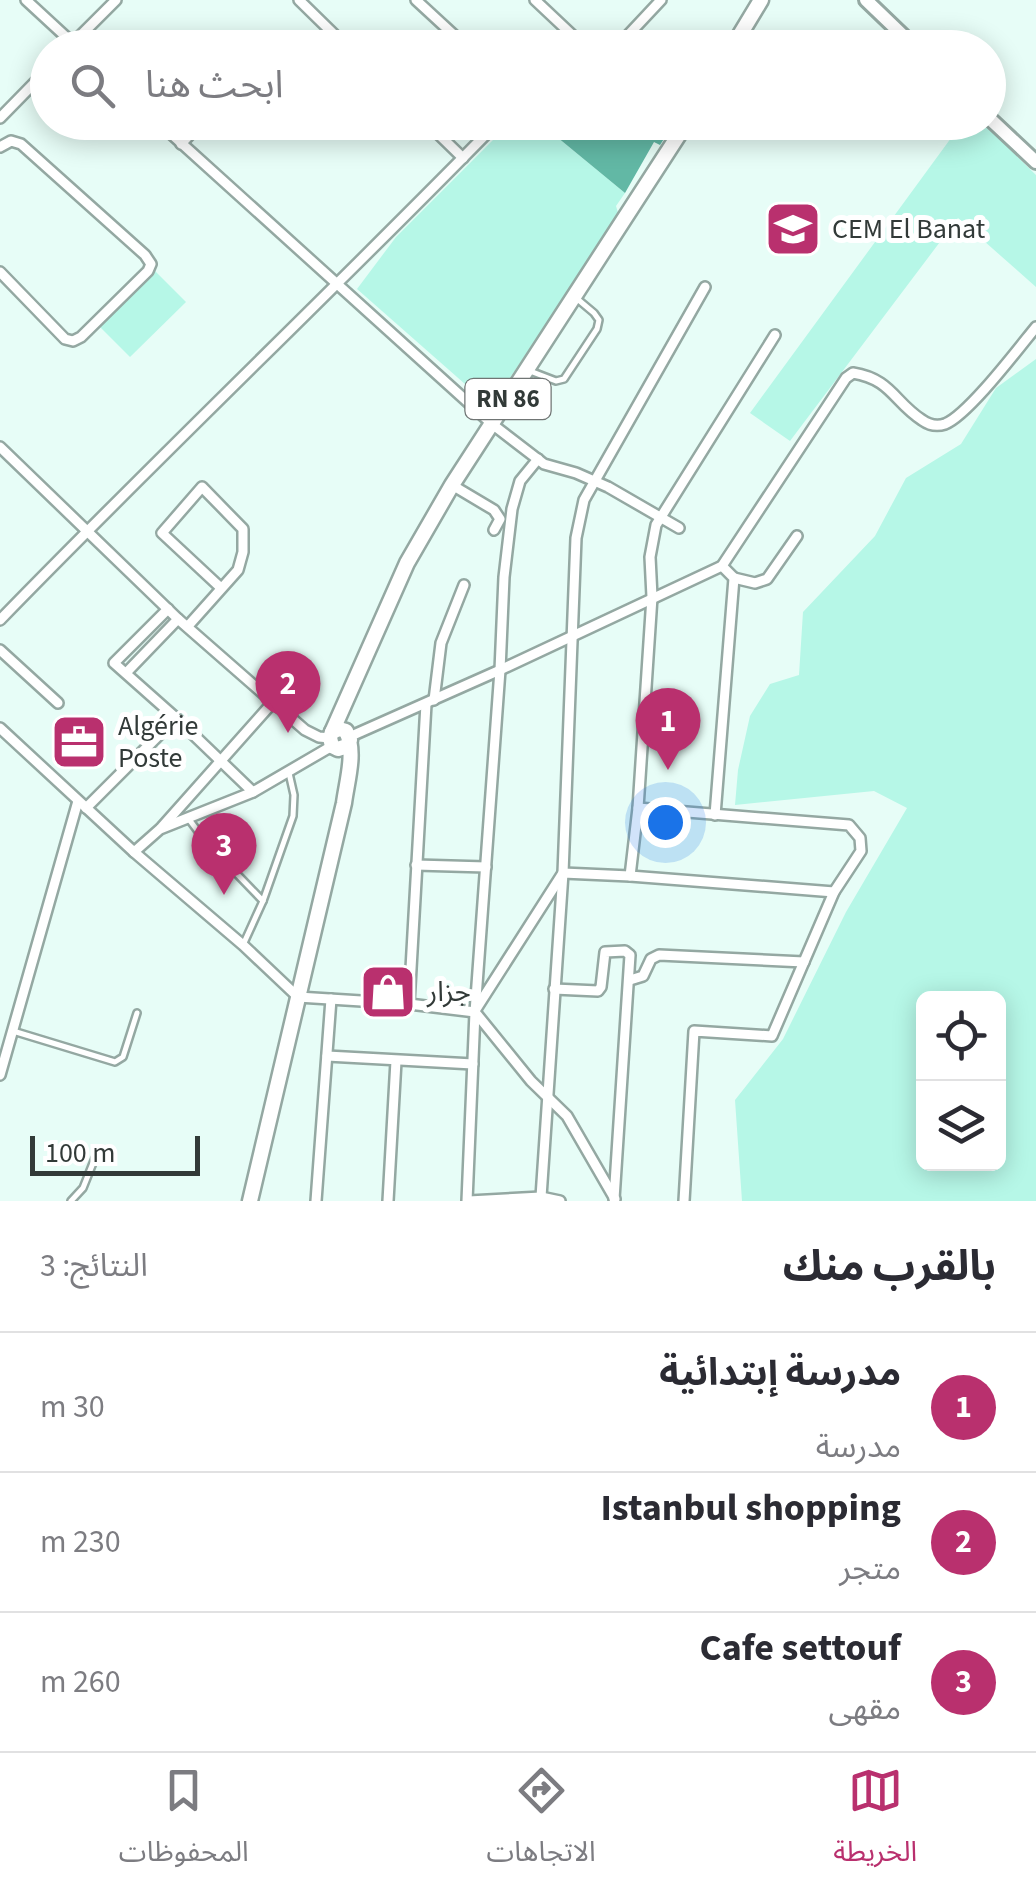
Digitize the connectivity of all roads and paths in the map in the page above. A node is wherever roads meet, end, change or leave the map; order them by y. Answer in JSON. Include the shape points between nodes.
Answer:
{"nodes":[{"id":1,"x":26,"y":0,"type":"edge"},
{"id":2,"x":115,"y":0,"type":"edge"},
{"id":3,"x":299,"y":0,"type":"edge"},
{"id":4,"x":416,"y":0,"type":"edge"},
{"id":5,"x":535,"y":0,"type":"edge"},
{"id":6,"x":762,"y":0,"type":"edge"},
{"id":7,"x":866,"y":0,"type":"edge"},
{"id":8,"x":655,"y":2,"type":"edge"},
{"id":9,"x":57,"y":30,"type":"edge"},
{"id":10,"x":88,"y":30,"type":"edge"},
{"id":11,"x":330,"y":30,"type":"edge"},
{"id":12,"x":448,"y":30,"type":"edge"},
{"id":13,"x":564,"y":30,"type":"edge"},
{"id":14,"x":631,"y":30,"type":"edge"},
{"id":15,"x":743,"y":30,"type":"edge"},
{"id":16,"x":897,"y":30,"type":"edge"},
{"id":17,"x":30,"y":87,"type":"edge"},
{"id":18,"x":0,"y":118,"type":"edge"},
{"id":19,"x":1006,"y":133,"type":"edge"},
{"id":20,"x":177,"y":140,"type":"edge"},
{"id":21,"x":185,"y":140,"type":"edge"},
{"id":22,"x":444,"y":140,"type":"edge"},
{"id":23,"x":480,"y":140,"type":"edge"},
{"id":24,"x":670,"y":140,"type":"edge"},
{"id":25,"x":181,"y":144,"type":"junction"},
{"id":26,"x":0,"y":147,"type":"edge"},
{"id":27,"x":463,"y":158,"type":"junction"},
{"id":28,"x":1036,"y":162,"type":"edge"},
{"id":29,"x":0,"y":272,"type":"edge"},
{"id":30,"x":337,"y":286,"type":"junction"},
{"id":31,"x":705,"y":286,"type":"dead end"},
{"id":32,"x":574,"y":296,"type":"junction"},
{"id":33,"x":1036,"y":327,"type":"edge"},
{"id":34,"x":775,"y":335,"type":"dead end"},
{"id":35,"x":527,"y":370,"type":"junction"},
{"id":36,"x":492,"y":424,"type":"junction"},
{"id":37,"x":0,"y":447,"type":"edge"},
{"id":38,"x":538,"y":459,"type":"junction"},
{"id":39,"x":594,"y":481,"type":"junction"},
{"id":40,"x":452,"y":485,"type":"junction"},
{"id":41,"x":660,"y":517,"type":"junction"},
{"id":42,"x":679,"y":528,"type":"dead end"},
{"id":43,"x":494,"y":530,"type":"dead end"},
{"id":44,"x":88,"y":531,"type":"junction"},
{"id":45,"x":797,"y":536,"type":"dead end"},
{"id":46,"x":722,"y":566,"type":"junction"},
{"id":47,"x":734,"y":578,"type":"junction"},
{"id":48,"x":464,"y":584,"type":"dead end"},
{"id":49,"x":221,"y":588,"type":"junction"},
{"id":50,"x":652,"y":597,"type":"junction"},
{"id":51,"x":168,"y":609,"type":"junction"},
{"id":52,"x":178,"y":618,"type":"junction"},
{"id":53,"x":0,"y":620,"type":"edge"},
{"id":54,"x":188,"y":626,"type":"junction"},
{"id":55,"x":574,"y":636,"type":"junction"},
{"id":56,"x":0,"y":650,"type":"edge"},
{"id":57,"x":500,"y":670,"type":"junction"},
{"id":58,"x":126,"y":673,"type":"junction"},
{"id":59,"x":274,"y":701,"type":"junction"},
{"id":60,"x":430,"y":702,"type":"junction"},
{"id":61,"x":58,"y":703,"type":"dead end"},
{"id":62,"x":176,"y":718,"type":"junction"},
{"id":63,"x":0,"y":728,"type":"edge"},
{"id":64,"x":340,"y":739,"type":"junction"},
{"id":65,"x":221,"y":762,"type":"junction"},
{"id":66,"x":288,"y":770,"type":"junction"},
{"id":67,"x":253,"y":792,"type":"junction"},
{"id":68,"x":82,"y":804,"type":"junction"},
{"id":69,"x":638,"y":808,"type":"junction"},
{"id":70,"x":716,"y":814,"type":"junction"},
{"id":71,"x":188,"y":818,"type":"junction"},
{"id":72,"x":160,"y":829,"type":"junction"},
{"id":73,"x":134,"y":852,"type":"junction"},
{"id":74,"x":416,"y":865,"type":"junction"},
{"id":75,"x":486,"y":867,"type":"junction"},
{"id":76,"x":564,"y":873,"type":"junction"},
{"id":77,"x":630,"y":876,"type":"junction"},
{"id":78,"x":834,"y":892,"type":"junction"},
{"id":79,"x":263,"y":901,"type":"junction"},
{"id":80,"x":243,"y":945,"type":"junction"},
{"id":81,"x":804,"y":962,"type":"junction"},
{"id":82,"x":630,"y":980,"type":"junction"},
{"id":83,"x":554,"y":989,"type":"junction"},
{"id":84,"x":298,"y":997,"type":"junction"},
{"id":85,"x":330,"y":999,"type":"junction"},
{"id":86,"x":409,"y":1004,"type":"junction"},
{"id":87,"x":475,"y":1012,"type":"junction"},
{"id":88,"x":137,"y":1013,"type":"dead end"},
{"id":89,"x":13,"y":1031,"type":"junction"},
{"id":90,"x":327,"y":1056,"type":"junction"},
{"id":91,"x":396,"y":1060,"type":"junction"},
{"id":92,"x":473,"y":1064,"type":"junction"},
{"id":93,"x":0,"y":1075,"type":"edge"},
{"id":94,"x":550,"y":1099,"type":"junction"},
{"id":95,"x":95,"y":1158,"type":"dead end"},
{"id":96,"x":541,"y":1197,"type":"junction"},
{"id":97,"x":614,"y":1200,"type":"edge"},
{"id":98,"x":71,"y":1201,"type":"edge"},
{"id":99,"x":250,"y":1201,"type":"edge"},
{"id":100,"x":316,"y":1201,"type":"edge"},
{"id":101,"x":388,"y":1201,"type":"edge"},
{"id":102,"x":468,"y":1201,"type":"edge"},
{"id":103,"x":560,"y":1201,"type":"edge"},
{"id":104,"x":684,"y":1201,"type":"edge"}],
"edges":[{"from":1,"to":9,"type":"street"},
{"from":2,"to":10,"type":"street"},
{"from":3,"to":11,"type":"street"},
{"from":4,"to":12,"type":"street"},
{"from":5,"to":13,"type":"street"},
{"from":6,"to":15,"type":"main road"},
{"from":7,"to":16,"type":"street"},
{"from":8,"to":14,"type":"street"},
{"from":17,"to":18,"type":"street"},
{"from":19,"to":28,"type":"street"},
{"from":20,"to":25,"type":"street"},
{"from":21,"to":25,"type":"street"},
{"from":22,"to":27,"type":"street"},
{"from":23,"to":27,"type":"street"},
{"from":24,"to":32,"type":"main road","number":"RN 86"},
{"from":25,"to":30,"type":"street"},
{"from":26,"to":29,"type":"street","via":[[21,144],[150,264],[74,341]]},
{"from":27,"to":30,"type":"street"},
{"from":30,"to":36,"type":"street"},
{"from":30,"to":44,"type":"street"},
{"from":31,"to":39,"type":"street"},
{"from":32,"to":35,"type":"main road","number":"RN 86"},
{"from":32,"to":35,"type":"lane","via":[[599,320],[597,329],[564,379]]},
{"from":33,"to":46,"type":"street","via":[[949,423],[923,421],[873,376],[846,378]]},
{"from":34,"to":41,"type":"street"},
{"from":35,"to":36,"type":"main road","number":"RN 86"},
{"from":36,"to":38,"type":"street"},
{"from":36,"to":40,"type":"main road","number":"RN 86"},
{"from":37,"to":44,"type":"street"},
{"from":38,"to":39,"type":"street"},
{"from":38,"to":57,"type":"street","via":[[520,481],[512,509]]},
{"from":39,"to":41,"type":"street"},
{"from":39,"to":55,"type":"street","via":[[576,538]]},
{"from":40,"to":43,"type":"street","via":[[494,510],[500,520]]},
{"from":40,"to":64,"type":"main road","number":"RN 86","via":[[380,618]]},
{"from":41,"to":42,"type":"street"},
{"from":41,"to":50,"type":"street","via":[[650,557]]},
{"from":44,"to":51,"type":"street"},
{"from":44,"to":53,"type":"street"},
{"from":45,"to":47,"type":"street","via":[[768,580]]},
{"from":46,"to":47,"type":"street"},
{"from":46,"to":50,"type":"street"},
{"from":47,"to":70,"type":"street"},
{"from":48,"to":60,"type":"street"},
{"from":49,"to":49,"type":"street","via":[[238,570],[243,529],[202,487],[162,532]]},
{"from":49,"to":54,"type":"street"},
{"from":50,"to":55,"type":"street"},
{"from":50,"to":69,"type":"street"},
{"from":51,"to":52,"type":"street"},
{"from":51,"to":58,"type":"street","via":[[114,663]]},
{"from":52,"to":54,"type":"street"},
{"from":52,"to":58,"type":"street"},
{"from":54,"to":59,"type":"street"},
{"from":55,"to":57,"type":"street"},
{"from":55,"to":76,"type":"street"},
{"from":56,"to":61,"type":"street"},
{"from":57,"to":60,"type":"street"},
{"from":57,"to":75,"type":"street"},
{"from":58,"to":62,"type":"street"},
{"from":59,"to":64,"type":"street","via":[[310,733]]},
{"from":59,"to":65,"type":"street"},
{"from":60,"to":64,"type":"street"},
{"from":60,"to":74,"type":"street"},
{"from":62,"to":65,"type":"street"},
{"from":62,"to":68,"type":"street"},
{"from":63,"to":68,"type":"street"},
{"from":64,"to":66,"type":"street"},
{"from":64,"to":84,"type":"main road","number":"RN 86","via":[[342,812]]},
{"from":65,"to":67,"type":"street"},
{"from":65,"to":72,"type":"street"},
{"from":66,"to":67,"type":"street"},
{"from":66,"to":79,"type":"lane","via":[[293,816]]},
{"from":67,"to":71,"type":"street"},
{"from":68,"to":73,"type":"street"},
{"from":68,"to":89,"type":"street"},
{"from":69,"to":70,"type":"street"},
{"from":69,"to":77,"type":"street"},
{"from":70,"to":78,"type":"street","via":[[849,825],[861,851]]},
{"from":71,"to":72,"type":"street"},
{"from":71,"to":79,"type":"lane"},
{"from":72,"to":73,"type":"street"},
{"from":73,"to":80,"type":"street"},
{"from":74,"to":75,"type":"street"},
{"from":74,"to":86,"type":"street"},
{"from":75,"to":87,"type":"street"},
{"from":76,"to":77,"type":"street"},
{"from":76,"to":83,"type":"street"},
{"from":76,"to":87,"type":"street"},
{"from":77,"to":78,"type":"street"},
{"from":78,"to":81,"type":"street"},
{"from":79,"to":80,"type":"lane"},
{"from":80,"to":84,"type":"street"},
{"from":81,"to":82,"type":"street","via":[[659,955],[644,976]]},
{"from":81,"to":104,"type":"street","via":[[772,1036],[694,1030]]},
{"from":82,"to":83,"type":"street","via":[[630,955],[608,950],[599,990]]},
{"from":82,"to":97,"type":"street"},
{"from":83,"to":94,"type":"street"},
{"from":84,"to":85,"type":"street"},
{"from":84,"to":99,"type":"main road","number":"RN 86"},
{"from":85,"to":86,"type":"street"},
{"from":85,"to":90,"type":"street"},
{"from":86,"to":87,"type":"street"},
{"from":87,"to":92,"type":"street"},
{"from":87,"to":94,"type":"street"},
{"from":88,"to":89,"type":"lane","via":[[115,1062]]},
{"from":89,"to":93,"type":"street"},
{"from":90,"to":91,"type":"street"},
{"from":90,"to":100,"type":"street"},
{"from":91,"to":92,"type":"street"},
{"from":91,"to":101,"type":"street"},
{"from":92,"to":102,"type":"street"},
{"from":94,"to":96,"type":"street"},
{"from":94,"to":97,"type":"street","via":[[573,1124]]},
{"from":95,"to":98,"type":"lane"},
{"from":96,"to":102,"type":"street"},
{"from":96,"to":103,"type":"street"}]}
